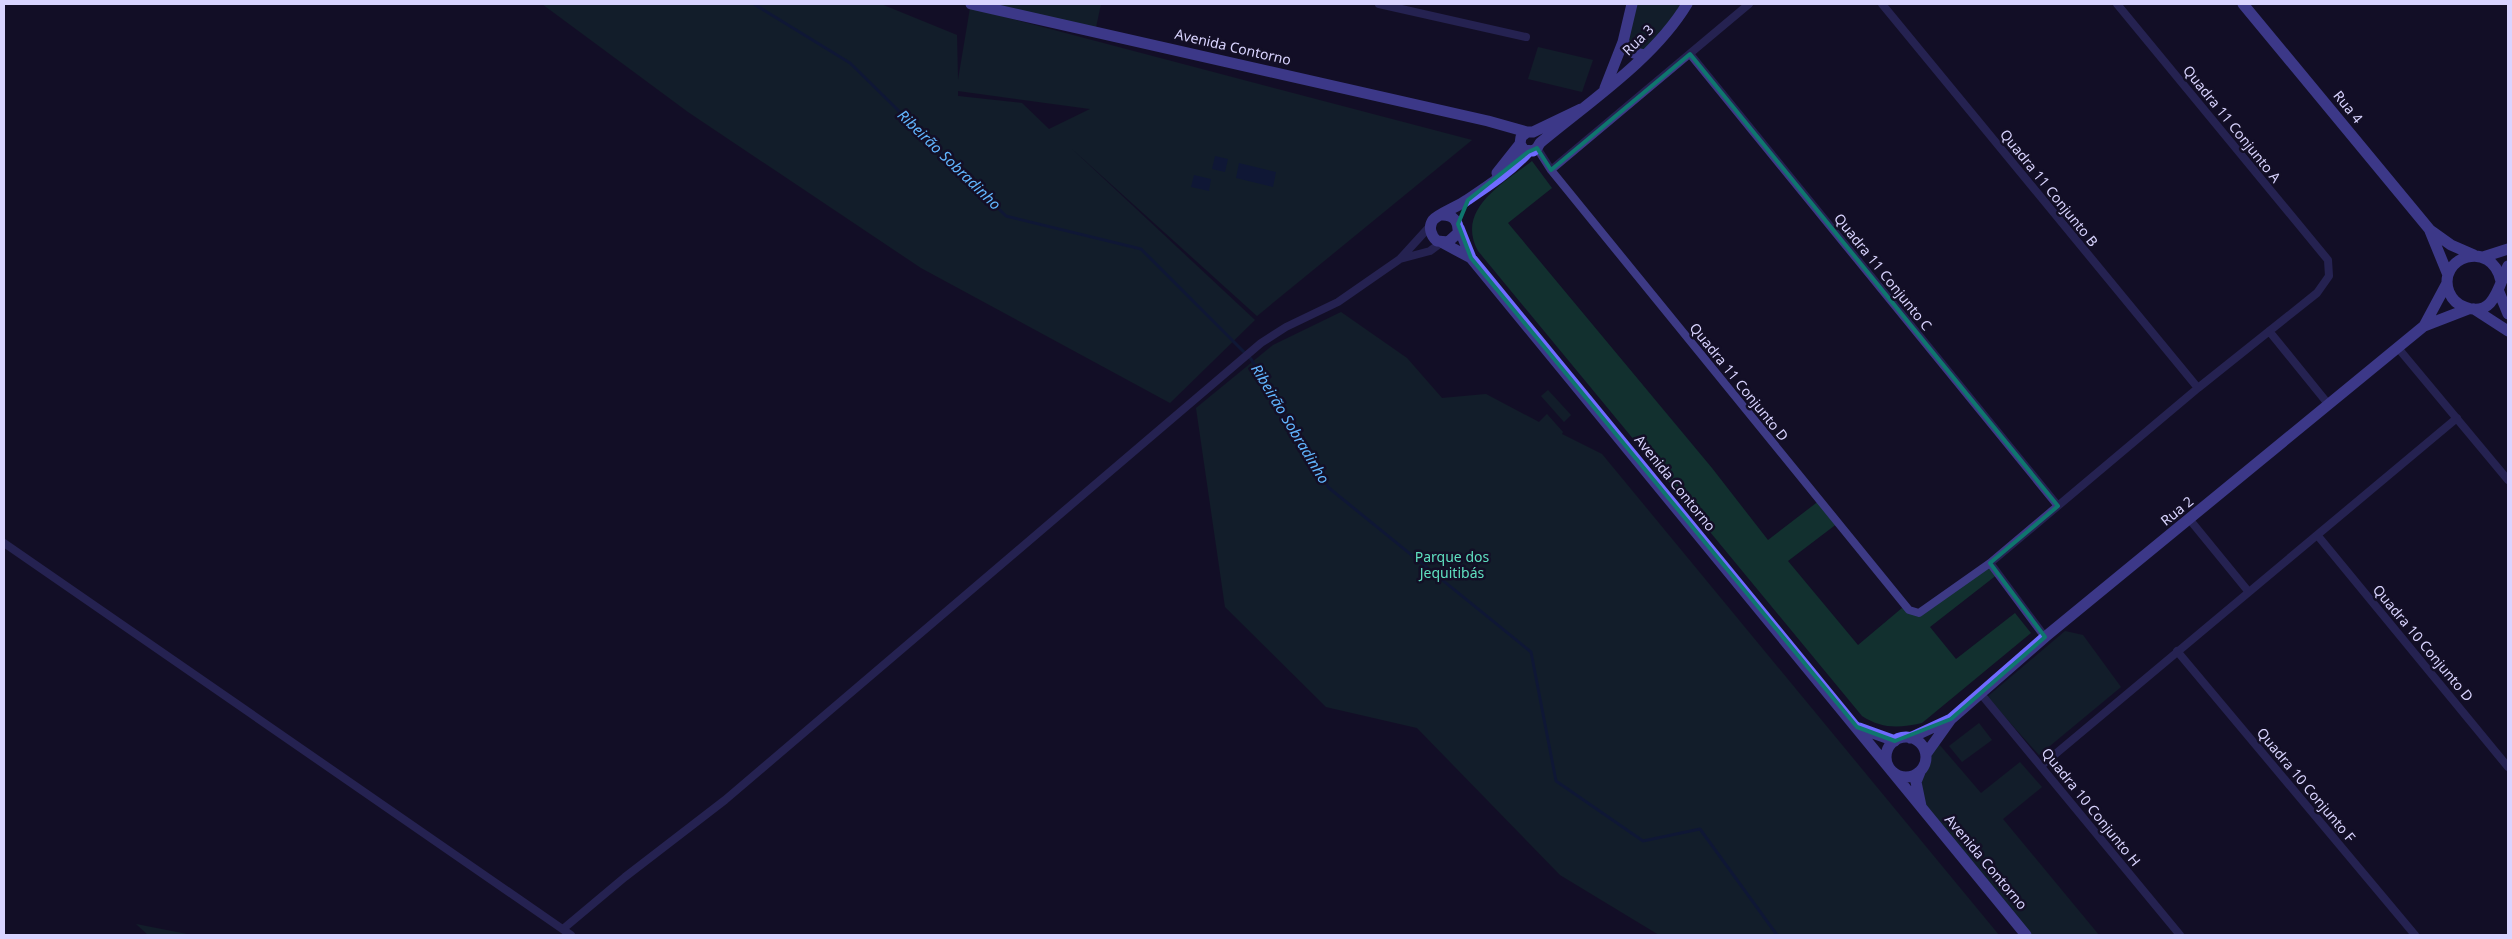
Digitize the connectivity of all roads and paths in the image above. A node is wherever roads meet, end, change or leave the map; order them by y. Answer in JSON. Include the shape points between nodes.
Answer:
{"nodes":[{"id":1,"x":971,"y":4,"type":"edge"},
{"id":2,"x":1379,"y":4,"type":"edge"},
{"id":3,"x":1632,"y":4,"type":"edge"},
{"id":4,"x":1687,"y":4,"type":"edge"},
{"id":5,"x":1749,"y":4,"type":"edge"},
{"id":6,"x":1882,"y":4,"type":"edge"},
{"id":7,"x":2117,"y":4,"type":"edge"},
{"id":8,"x":2243,"y":4,"type":"edge"},
{"id":9,"x":1526,"y":37,"type":"dead end"},
{"id":10,"x":1623,"y":42,"type":"junction"},
{"id":11,"x":1690,"y":54,"type":"junction"},
{"id":12,"x":1645,"y":55,"type":"junction"},
{"id":13,"x":1603,"y":92,"type":"junction"},
{"id":14,"x":1529,"y":142,"type":"junction"},
{"id":15,"x":1551,"y":170,"type":"junction"},
{"id":16,"x":1468,"y":200,"type":"junction"},
{"id":17,"x":1443,"y":215,"type":"junction"},
{"id":18,"x":1458,"y":226,"type":"junction"},
{"id":19,"x":1429,"y":228,"type":"junction"},
{"id":20,"x":2430,"y":230,"type":"junction"},
{"id":21,"x":1442,"y":242,"type":"junction"},
{"id":22,"x":2508,"y":249,"type":"edge"},
{"id":23,"x":2478,"y":256,"type":"junction"},
{"id":24,"x":1471,"y":258,"type":"junction"},
{"id":25,"x":1400,"y":259,"type":"junction"},
{"id":26,"x":2508,"y":266,"type":"edge"},
{"id":27,"x":2447,"y":279,"type":"junction"},
{"id":28,"x":2500,"y":286,"type":"junction"},
{"id":29,"x":2471,"y":309,"type":"junction"},
{"id":30,"x":2508,"y":314,"type":"edge"},
{"id":31,"x":2424,"y":326,"type":"junction"},
{"id":32,"x":2270,"y":331,"type":"junction"},
{"id":33,"x":2508,"y":332,"type":"edge"},
{"id":34,"x":2398,"y":348,"type":"junction"},
{"id":35,"x":2198,"y":388,"type":"junction"},
{"id":36,"x":2329,"y":405,"type":"junction"},
{"id":37,"x":2457,"y":418,"type":"junction"},
{"id":38,"x":2508,"y":480,"type":"edge"},
{"id":39,"x":2058,"y":506,"type":"junction"},
{"id":40,"x":2190,"y":520,"type":"junction"},
{"id":41,"x":2318,"y":536,"type":"junction"},
{"id":42,"x":4,"y":543,"type":"edge"},
{"id":43,"x":1990,"y":563,"type":"junction"},
{"id":44,"x":2248,"y":592,"type":"junction"},
{"id":45,"x":2046,"y":637,"type":"junction"},
{"id":46,"x":2177,"y":651,"type":"junction"},
{"id":47,"x":1981,"y":694,"type":"junction"},
{"id":48,"x":1951,"y":719,"type":"junction"},
{"id":49,"x":1856,"y":727,"type":"junction"},
{"id":50,"x":1910,"y":738,"type":"junction"},
{"id":51,"x":1895,"y":741,"type":"junction"},
{"id":52,"x":1926,"y":754,"type":"junction"},
{"id":53,"x":2041,"y":766,"type":"junction"},
{"id":54,"x":2508,"y":766,"type":"edge"},
{"id":55,"x":1890,"y":768,"type":"junction"},
{"id":56,"x":1920,"y":772,"type":"junction"},
{"id":57,"x":1922,"y":808,"type":"junction"},
{"id":58,"x":563,"y":930,"type":"junction"},
{"id":59,"x":571,"y":935,"type":"edge"},
{"id":60,"x":2026,"y":935,"type":"edge"},
{"id":61,"x":2180,"y":935,"type":"edge"},
{"id":62,"x":2415,"y":935,"type":"edge"}],
"edges":[{"from":1,"to":14,"type":"street","name":"Avenida Contorno","via":[[1488,120]]},
{"from":2,"to":9,"type":"street"},
{"from":3,"to":10,"type":"street","name":"Rua 3"},
{"from":4,"to":12,"type":"street","name":"Rua 3"},
{"from":5,"to":11,"type":"street"},
{"from":6,"to":35,"type":"street","name":"Quadra 11 Conjunto B"},
{"from":7,"to":32,"type":"street","name":"Quadra 11 Conjunto A","via":[[2328,260],[2330,268],[2325,283]]},
{"from":8,"to":20,"type":"street","name":"Rua 4"},
{"from":10,"to":12,"type":"street","via":[[1634,53]]},
{"from":10,"to":13,"type":"street","name":"Rua 3"},
{"from":11,"to":15,"type":"street"},
{"from":11,"to":39,"type":"street","name":"Quadra 11 Conjunto C"},
{"from":12,"to":13,"type":"street","name":"Rua 3"},
{"from":13,"to":14,"type":"street","name":"Rua 3"},
{"from":14,"to":15,"type":"street","name":"Quadra 11 Conjunto D"},
{"from":14,"to":16,"type":"street"},
{"from":15,"to":43,"type":"street","name":"Quadra 11 Conjunto D","via":[[1909,610],[1924,612]]},
{"from":16,"to":17,"type":"street"},
{"from":16,"to":18,"type":"street"},
{"from":17,"to":18,"type":"street","via":[[1452,217]]},
{"from":17,"to":19,"type":"street","via":[[1435,218]]},
{"from":18,"to":21,"type":"street","via":[[1456,237]]},
{"from":18,"to":24,"type":"street","name":"Avenida Contorno"},
{"from":19,"to":21,"type":"street"},
{"from":19,"to":25,"type":"street"},
{"from":20,"to":23,"type":"street","via":[[2452,245]]},
{"from":20,"to":27,"type":"street"},
{"from":21,"to":24,"type":"street","name":"Avenida Contorno"},
{"from":21,"to":25,"type":"street","via":[[1430,251]]},
{"from":22,"to":23,"type":"street"},
{"from":23,"to":27,"type":"street","via":[[2457,261]]},
{"from":23,"to":28,"type":"street","via":[[2496,266]]},
{"from":24,"to":49,"type":"street","name":"Avenida Contorno"},
{"from":25,"to":58,"type":"street","via":[[1338,302],[1261,343],[725,800],[625,877]]},
{"from":26,"to":28,"type":"street"},
{"from":27,"to":29,"type":"street","via":[[2453,299]]},
{"from":27,"to":31,"type":"street"},
{"from":28,"to":29,"type":"street","via":[[2489,304]]},
{"from":28,"to":30,"type":"street"},
{"from":29,"to":31,"type":"street"},
{"from":29,"to":33,"type":"street"},
{"from":31,"to":34,"type":"street","name":"Rua 2"},
{"from":32,"to":35,"type":"street"},
{"from":32,"to":36,"type":"street"},
{"from":34,"to":36,"type":"street","name":"Rua 2"},
{"from":34,"to":37,"type":"street"},
{"from":35,"to":39,"type":"street"},
{"from":36,"to":40,"type":"street","name":"Rua 2"},
{"from":37,"to":38,"type":"street"},
{"from":37,"to":41,"type":"street"},
{"from":39,"to":43,"type":"street"},
{"from":40,"to":44,"type":"street"},
{"from":40,"to":45,"type":"street","name":"Rua 2"},
{"from":41,"to":44,"type":"street"},
{"from":41,"to":54,"type":"street","name":"Quadra 10 Conjunto D"},
{"from":42,"to":58,"type":"street"},
{"from":43,"to":45,"type":"street"},
{"from":44,"to":46,"type":"street"},
{"from":45,"to":47,"type":"street","name":"Rua 2"},
{"from":46,"to":53,"type":"street"},
{"from":46,"to":62,"type":"street","name":"Quadra 10 Conjunto F"},
{"from":47,"to":48,"type":"street","name":"Rua 2"},
{"from":47,"to":53,"type":"street","name":"Quadra 10 Conjunto H"},
{"from":48,"to":50,"type":"street","name":"Rua 2"},
{"from":48,"to":52,"type":"street","name":"Rua 2"},
{"from":49,"to":51,"type":"street"},
{"from":49,"to":55,"type":"street","name":"Avenida Contorno"},
{"from":50,"to":51,"type":"street"},
{"from":50,"to":52,"type":"street","via":[[1920,743]]},
{"from":51,"to":55,"type":"street","via":[[1887,750]]},
{"from":52,"to":56,"type":"street"},
{"from":53,"to":61,"type":"street","name":"Quadra 10 Conjunto H"},
{"from":55,"to":56,"type":"street","via":[[1904,777]]},
{"from":55,"to":57,"type":"street","name":"Avenida Contorno"},
{"from":56,"to":57,"type":"street","via":[[1916,782]]},
{"from":57,"to":60,"type":"street","name":"Avenida Contorno"},
{"from":58,"to":59,"type":"street"}]}
